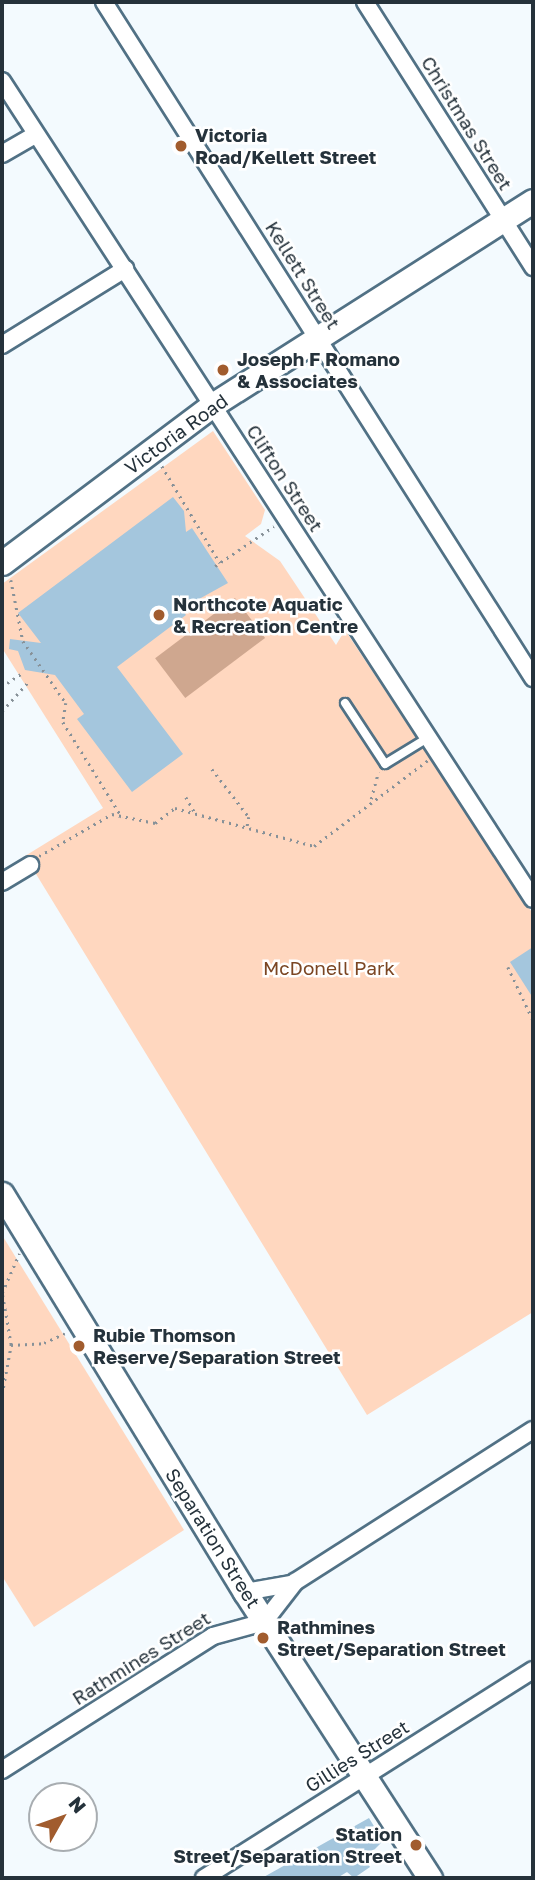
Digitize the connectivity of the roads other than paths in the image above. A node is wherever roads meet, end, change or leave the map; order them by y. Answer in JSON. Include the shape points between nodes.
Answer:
{"nodes":[{"id":1,"x":104,"y":2,"type":"edge"},
{"id":2,"x":365,"y":2,"type":"edge"},
{"id":3,"x":2,"y":81,"type":"edge"},
{"id":4,"x":36,"y":134,"type":"junction"},
{"id":5,"x":2,"y":155,"type":"edge"},
{"id":6,"x":533,"y":201,"type":"edge"},
{"id":7,"x":503,"y":220,"type":"junction"},
{"id":8,"x":533,"y":267,"type":"edge"},
{"id":9,"x":125,"y":269,"type":"junction"},
{"id":10,"x":318,"y":338,"type":"junction"},
{"id":11,"x":2,"y":345,"type":"edge"},
{"id":12,"x":214,"y":404,"type":"junction"},
{"id":13,"x":7,"y":571,"type":"edge"},
{"id":14,"x":533,"y":678,"type":"edge"},
{"id":15,"x":345,"y":703,"type":"dead end"},
{"id":16,"x":429,"y":737,"type":"junction"},
{"id":17,"x":30,"y":865,"type":"road end"},
{"id":18,"x":2,"y":882,"type":"edge"},
{"id":19,"x":533,"y":899,"type":"edge"},
{"id":20,"x":2,"y":1194,"type":"edge"},
{"id":21,"x":533,"y":1430,"type":"edge"},
{"id":22,"x":295,"y":1582,"type":"junction"},
{"id":23,"x":245,"y":1592,"type":"junction"},
{"id":24,"x":264,"y":1622,"type":"junction"},
{"id":25,"x":533,"y":1670,"type":"edge"},
{"id":26,"x":2,"y":1770,"type":"edge"},
{"id":27,"x":364,"y":1777,"type":"junction"},
{"id":28,"x":204,"y":1878,"type":"edge"},
{"id":29,"x":430,"y":1878,"type":"edge"}],
"edges":[{"from":1,"to":10,"type":"street","name":"Kellett Street"},
{"from":2,"to":7,"type":"street","name":"Christmas Street"},
{"from":3,"to":4,"type":"street","name":"Clifton Street"},
{"from":4,"to":5,"type":"street"},
{"from":4,"to":9,"type":"street","name":"Clifton Street"},
{"from":6,"to":7,"type":"street","name":"Victoria Road"},
{"from":7,"to":8,"type":"street","name":"Christmas Street"},
{"from":7,"to":10,"type":"street","name":"Victoria Road"},
{"from":9,"to":11,"type":"street"},
{"from":9,"to":12,"type":"street","name":"Clifton Street"},
{"from":10,"to":12,"type":"street","name":"Victoria Road"},
{"from":10,"to":14,"type":"street","name":"Kellett Street"},
{"from":12,"to":13,"type":"street","name":"Victoria Road"},
{"from":12,"to":16,"type":"street","name":"Clifton Street"},
{"from":15,"to":16,"type":"lane","via":[[385,764]]},
{"from":16,"to":19,"type":"street","name":"Clifton Street"},
{"from":17,"to":18,"type":"street"},
{"from":20,"to":23,"type":"street","name":"Separation Street"},
{"from":21,"to":22,"type":"street"},
{"from":22,"to":23,"type":"street","via":[[266,1593]]},
{"from":22,"to":24,"type":"street"},
{"from":23,"to":24,"type":"street","name":"Separation Street"},
{"from":24,"to":26,"type":"street","name":"Rathmines Street","via":[[234,1626]]},
{"from":24,"to":27,"type":"street","name":"Separation Street"},
{"from":25,"to":27,"type":"street","name":"Gillies Street"},
{"from":27,"to":28,"type":"street","name":"Gillies Street"},
{"from":27,"to":29,"type":"street","name":"Separation Street"}]}
